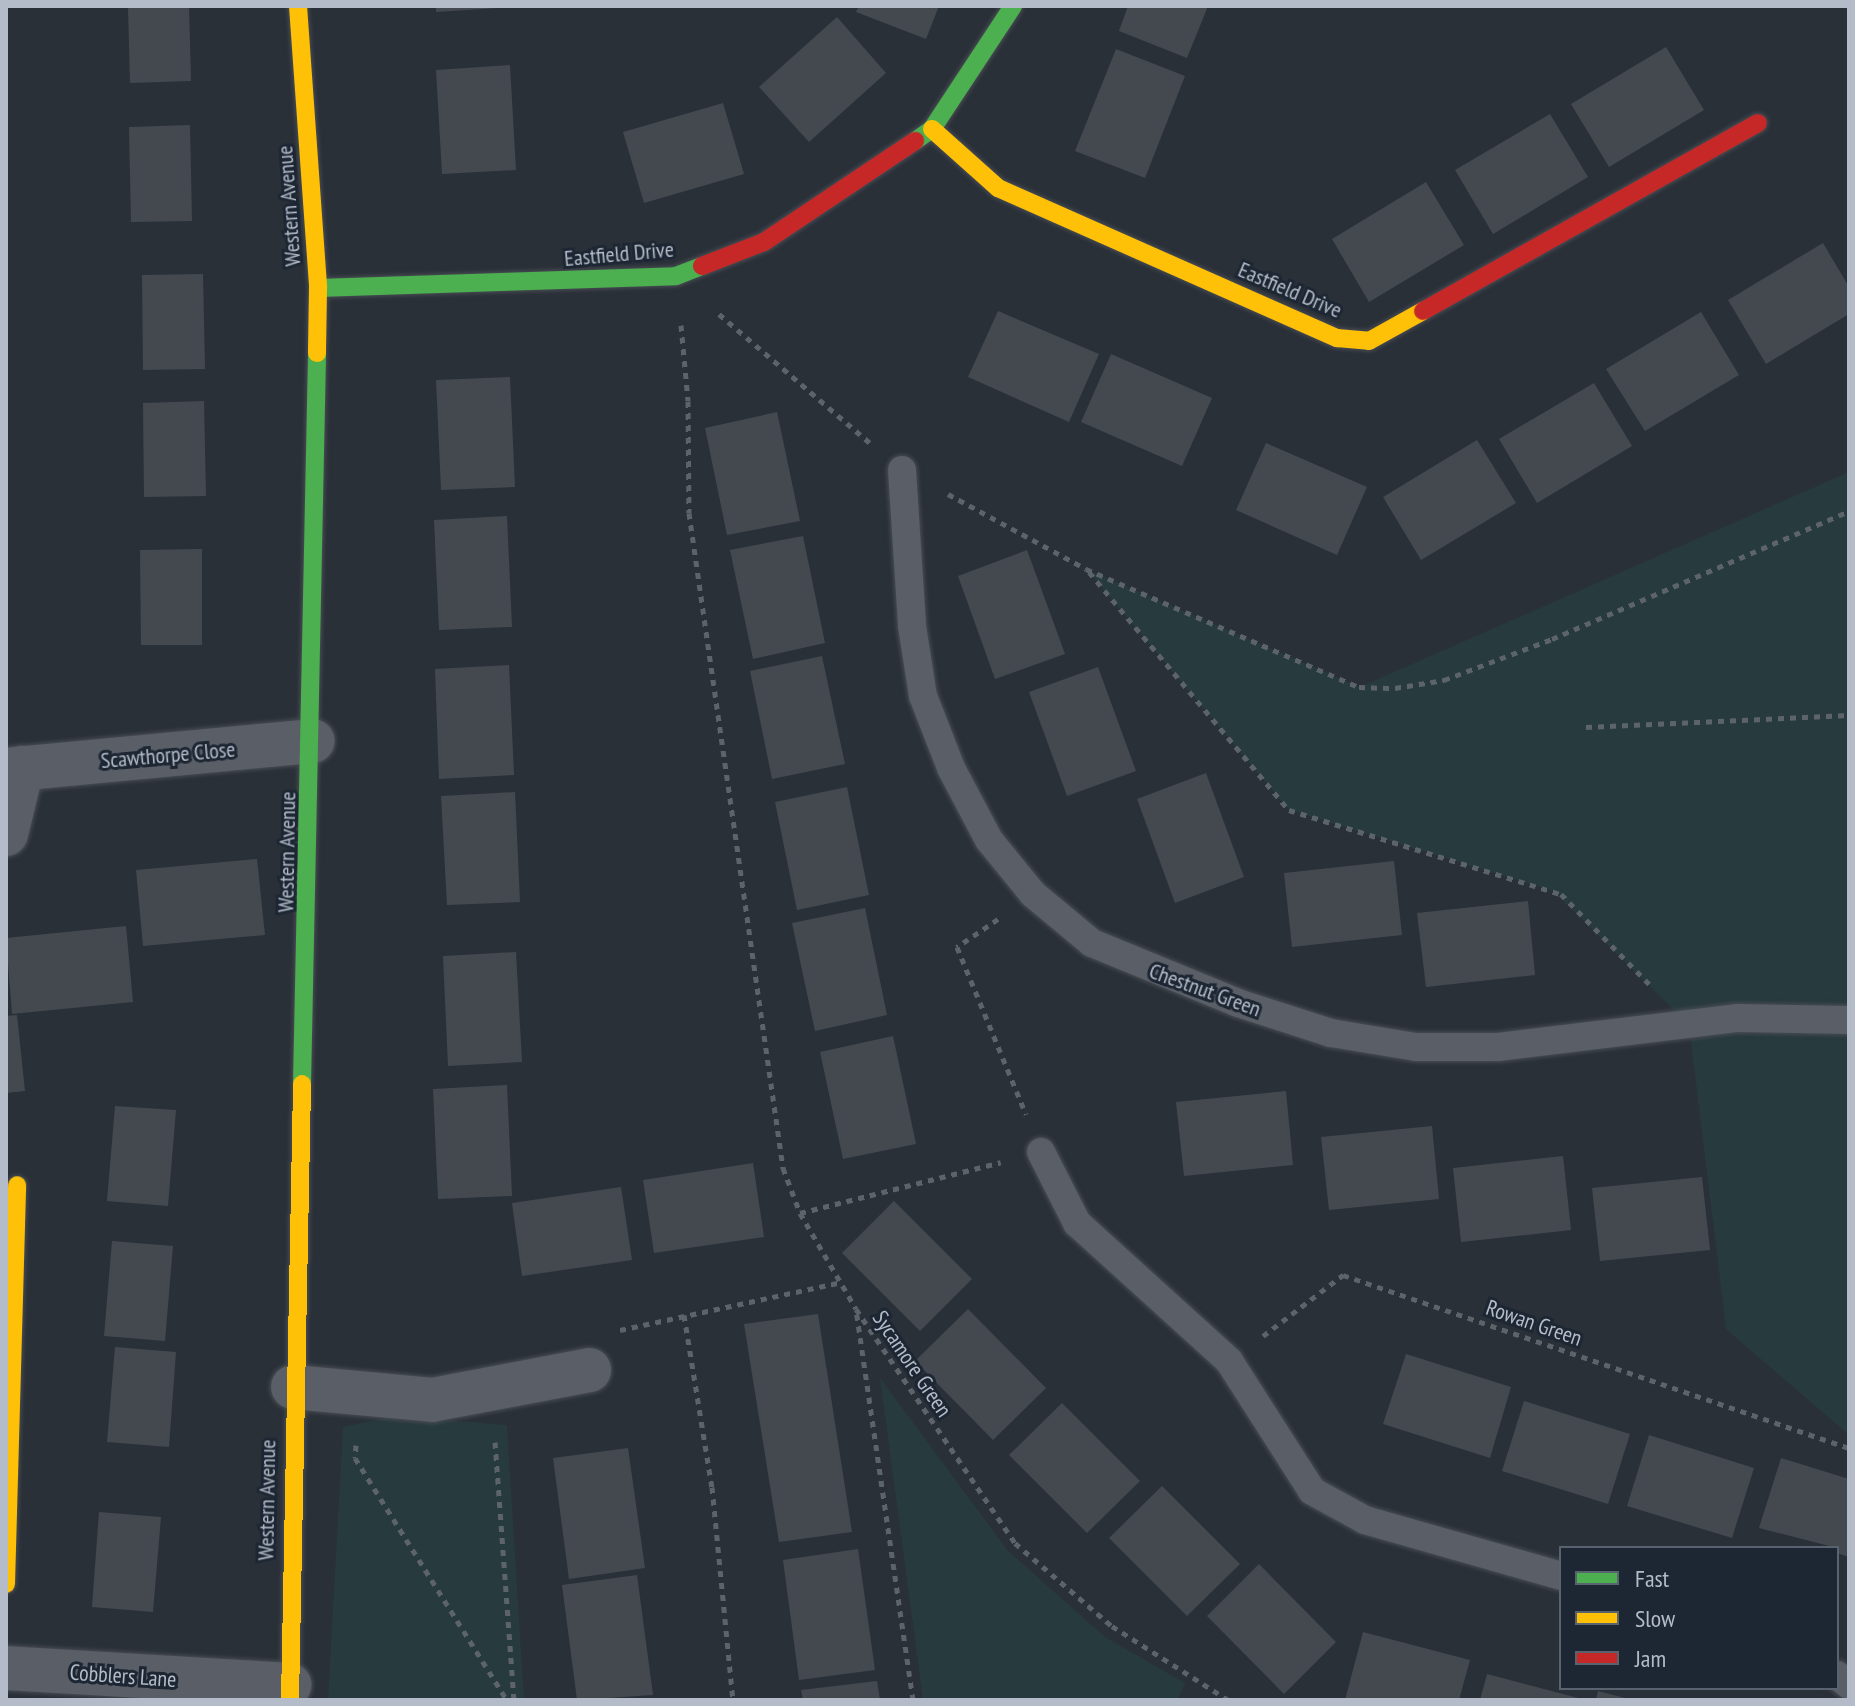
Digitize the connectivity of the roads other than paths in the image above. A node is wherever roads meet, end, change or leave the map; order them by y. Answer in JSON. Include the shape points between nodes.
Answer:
{"nodes":[{"id":1,"x":298,"y":6,"type":"edge"},
{"id":2,"x":1013,"y":6,"type":"edge"},
{"id":3,"x":1758,"y":123,"type":"dead end"},
{"id":4,"x":932,"y":129,"type":"junction"},
{"id":5,"x":318,"y":288,"type":"junction"},
{"id":6,"x":902,"y":470,"type":"road end"},
{"id":7,"x":313,"y":741,"type":"junction"},
{"id":8,"x":14,"y":769,"type":"edge"},
{"id":9,"x":6,"y":834,"type":"edge"},
{"id":10,"x":1849,"y":1020,"type":"edge"},
{"id":11,"x":1041,"y":1152,"type":"road end"},
{"id":12,"x":17,"y":1185,"type":"dead end"},
{"id":13,"x":8,"y":1346,"type":"edge"},
{"id":14,"x":589,"y":1370,"type":"road end"},
{"id":15,"x":293,"y":1387,"type":"junction"},
{"id":16,"x":1559,"y":1575,"type":"edge"},
{"id":17,"x":6,"y":1584,"type":"edge"},
{"id":18,"x":6,"y":1668,"type":"edge"},
{"id":19,"x":289,"y":1692,"type":"edge"}],
"edges":[{"from":1,"to":5,"type":"street","name":"Western Avenue"},
{"from":2,"to":4,"type":"street","name":"Eastfield Drive"},
{"from":3,"to":4,"type":"street","name":"Eastfield Drive","via":[[1369,341],[1337,338],[998,188]]},
{"from":4,"to":5,"type":"street","name":"Eastfield Drive","via":[[764,242],[676,276]]},
{"from":5,"to":7,"type":"street","name":"Western Avenue"},
{"from":6,"to":10,"type":"lane","name":"Chestnut Green","via":[[912,626],[923,696],[951,768],[989,840],[1033,894],[1092,943],[1186,984],[1331,1033],[1416,1047],[1498,1047],[1738,1018]]},
{"from":7,"to":8,"type":"street","name":"Scawthorpe Close"},
{"from":7,"to":15,"type":"street","name":"Western Avenue"},
{"from":8,"to":9,"type":"street","name":"Scawthorpe Close"},
{"from":11,"to":16,"type":"lane","via":[[1077,1223],[1229,1361],[1312,1491],[1365,1520]]},
{"from":12,"to":13,"type":"street"},
{"from":13,"to":17,"type":"street"},
{"from":14,"to":15,"type":"street","via":[[432,1400]]},
{"from":15,"to":19,"type":"street","name":"Western Avenue"},
{"from":18,"to":19,"type":"street","name":"Cobblers Lane"}]}
